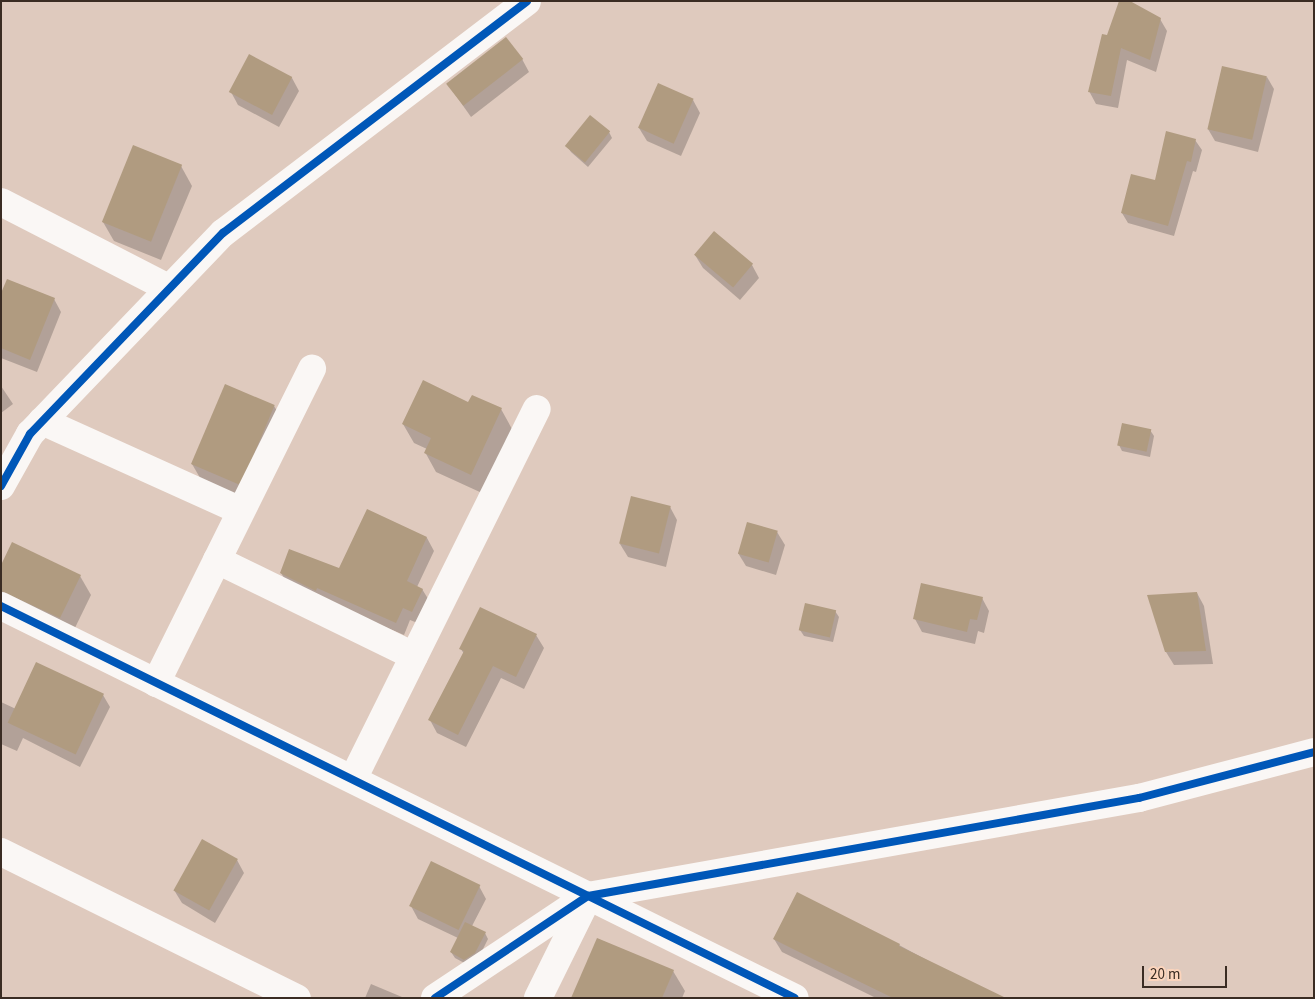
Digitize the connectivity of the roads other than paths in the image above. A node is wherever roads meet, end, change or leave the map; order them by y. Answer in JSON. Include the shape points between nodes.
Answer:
{"nodes":[{"id":1,"x":528,"y":1,"type":"edge"},
{"id":2,"x":1,"y":202,"type":"edge"},
{"id":3,"x":168,"y":288,"type":"junction"},
{"id":4,"x":312,"y":368,"type":"dead end"},
{"id":5,"x":537,"y":409,"type":"dead end"},
{"id":6,"x":42,"y":421,"type":"junction"},
{"id":7,"x":1,"y":486,"type":"edge"},
{"id":8,"x":241,"y":511,"type":"junction"},
{"id":9,"x":217,"y":560,"type":"junction"},
{"id":10,"x":1,"y":606,"type":"edge"},
{"id":11,"x":414,"y":656,"type":"junction"},
{"id":12,"x":156,"y":683,"type":"junction"},
{"id":13,"x":1314,"y":752,"type":"edge"},
{"id":14,"x":352,"y":780,"type":"junction"},
{"id":15,"x":1,"y":852,"type":"edge"},
{"id":16,"x":588,"y":896,"type":"junction"},
{"id":17,"x":297,"y":998,"type":"edge"},
{"id":18,"x":435,"y":998,"type":"edge"},
{"id":19,"x":538,"y":998,"type":"edge"},
{"id":20,"x":795,"y":998,"type":"edge"}],
"edges":[{"from":1,"to":3,"type":"street","via":[[223,233]]},
{"from":2,"to":3,"type":"street"},
{"from":3,"to":6,"type":"street"},
{"from":4,"to":8,"type":"street"},
{"from":5,"to":11,"type":"street"},
{"from":6,"to":7,"type":"street","via":[[30,434]]},
{"from":6,"to":8,"type":"street"},
{"from":8,"to":9,"type":"street"},
{"from":9,"to":11,"type":"street"},
{"from":9,"to":12,"type":"street"},
{"from":10,"to":12,"type":"street"},
{"from":11,"to":14,"type":"street"},
{"from":12,"to":14,"type":"street"},
{"from":13,"to":16,"type":"street","via":[[1139,798]]},
{"from":14,"to":16,"type":"street"},
{"from":15,"to":17,"type":"street"},
{"from":16,"to":18,"type":"street"},
{"from":16,"to":19,"type":"street"},
{"from":16,"to":20,"type":"street"}]}
